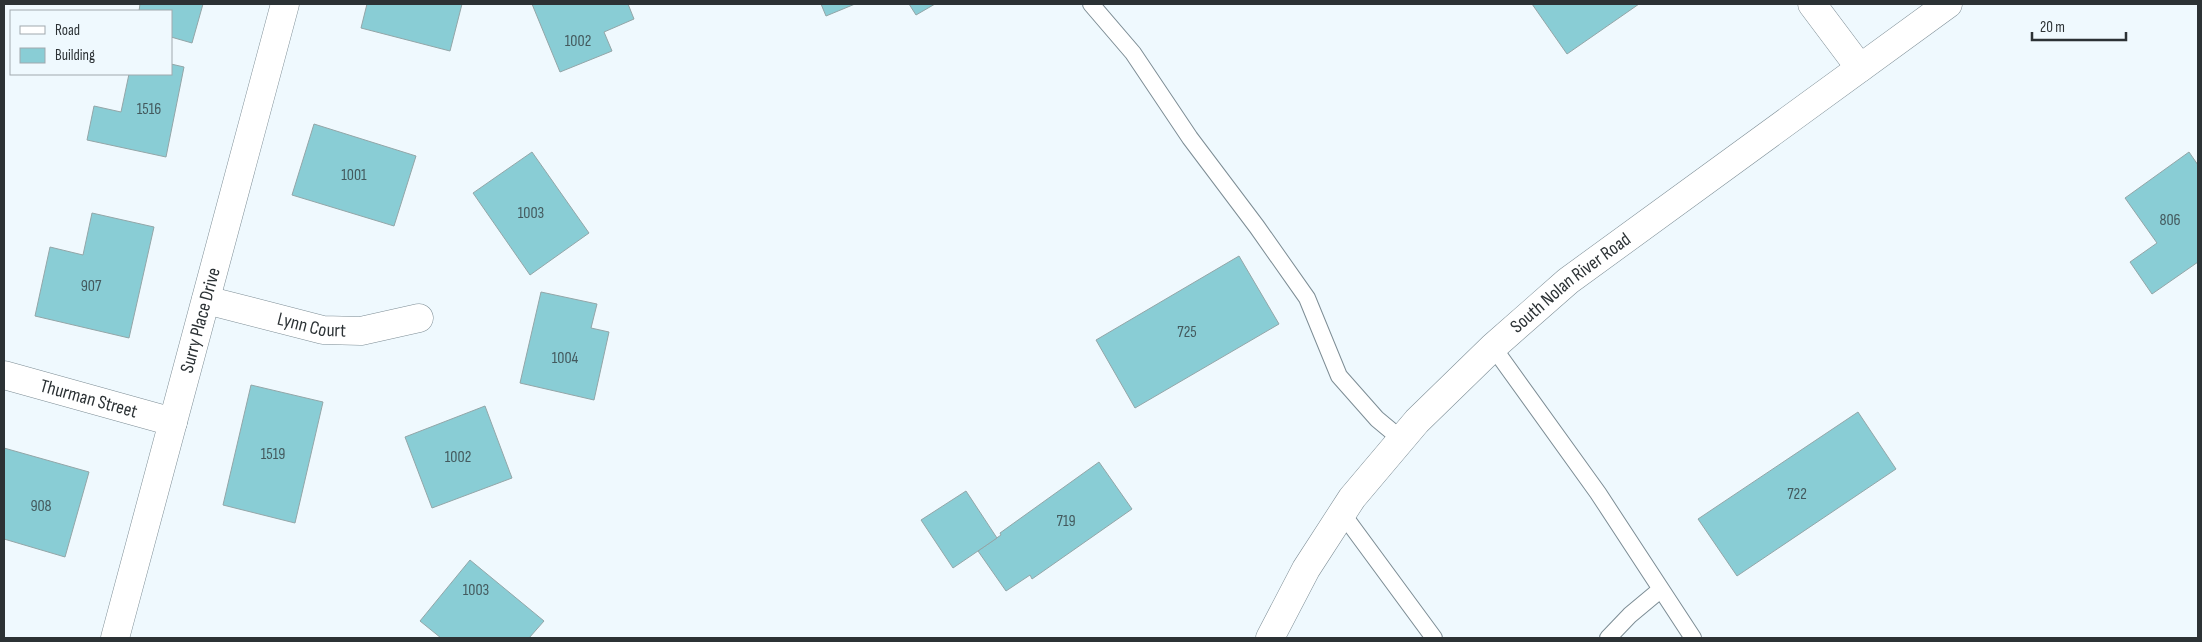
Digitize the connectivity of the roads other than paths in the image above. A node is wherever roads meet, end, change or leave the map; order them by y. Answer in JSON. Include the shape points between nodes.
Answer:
{"nodes":[{"id":1,"x":285,"y":4,"type":"edge"},
{"id":2,"x":1091,"y":4,"type":"edge"},
{"id":3,"x":1812,"y":4,"type":"edge"},
{"id":4,"x":1948,"y":4,"type":"edge"},
{"id":5,"x":1860,"y":68,"type":"junction"},
{"id":6,"x":206,"y":300,"type":"junction"},
{"id":7,"x":420,"y":318,"type":"dead end"},
{"id":8,"x":1492,"y":347,"type":"junction"},
{"id":9,"x":4,"y":375,"type":"edge"},
{"id":10,"x":172,"y":422,"type":"junction"},
{"id":11,"x":1402,"y":439,"type":"junction"},
{"id":12,"x":1342,"y":513,"type":"junction"},
{"id":13,"x":1660,"y":590,"type":"junction"},
{"id":14,"x":115,"y":638,"type":"edge"},
{"id":15,"x":1270,"y":638,"type":"edge"},
{"id":16,"x":1434,"y":638,"type":"edge"},
{"id":17,"x":1608,"y":638,"type":"edge"},
{"id":18,"x":1693,"y":638,"type":"edge"}],
"edges":[{"from":1,"to":6,"type":"street","name":"Surry Place Drive"},
{"from":2,"to":11,"type":"lane","via":[[1133,52],[1190,138],[1307,298],[1339,376],[1378,420]]},
{"from":3,"to":5,"type":"street"},
{"from":4,"to":5,"type":"street","name":"South Nolan River Road"},
{"from":5,"to":8,"type":"street","name":"South Nolan River Road","via":[[1568,281]]},
{"from":6,"to":7,"type":"street","name":"Lynn Court","via":[[323,330],[361,331]]},
{"from":6,"to":10,"type":"street","name":"Surry Place Drive"},
{"from":8,"to":11,"type":"street","name":"South Nolan River Road"},
{"from":8,"to":13,"type":"lane","via":[[1598,493]]},
{"from":9,"to":10,"type":"street","name":"Thurman Street"},
{"from":10,"to":14,"type":"street","name":"Surry Place Drive"},
{"from":11,"to":12,"type":"street","name":"South Nolan River Road"},
{"from":12,"to":15,"type":"street","name":"South Nolan River Road","via":[[1306,569]]},
{"from":12,"to":16,"type":"lane"},
{"from":13,"to":17,"type":"lane"},
{"from":13,"to":18,"type":"lane"}]}
